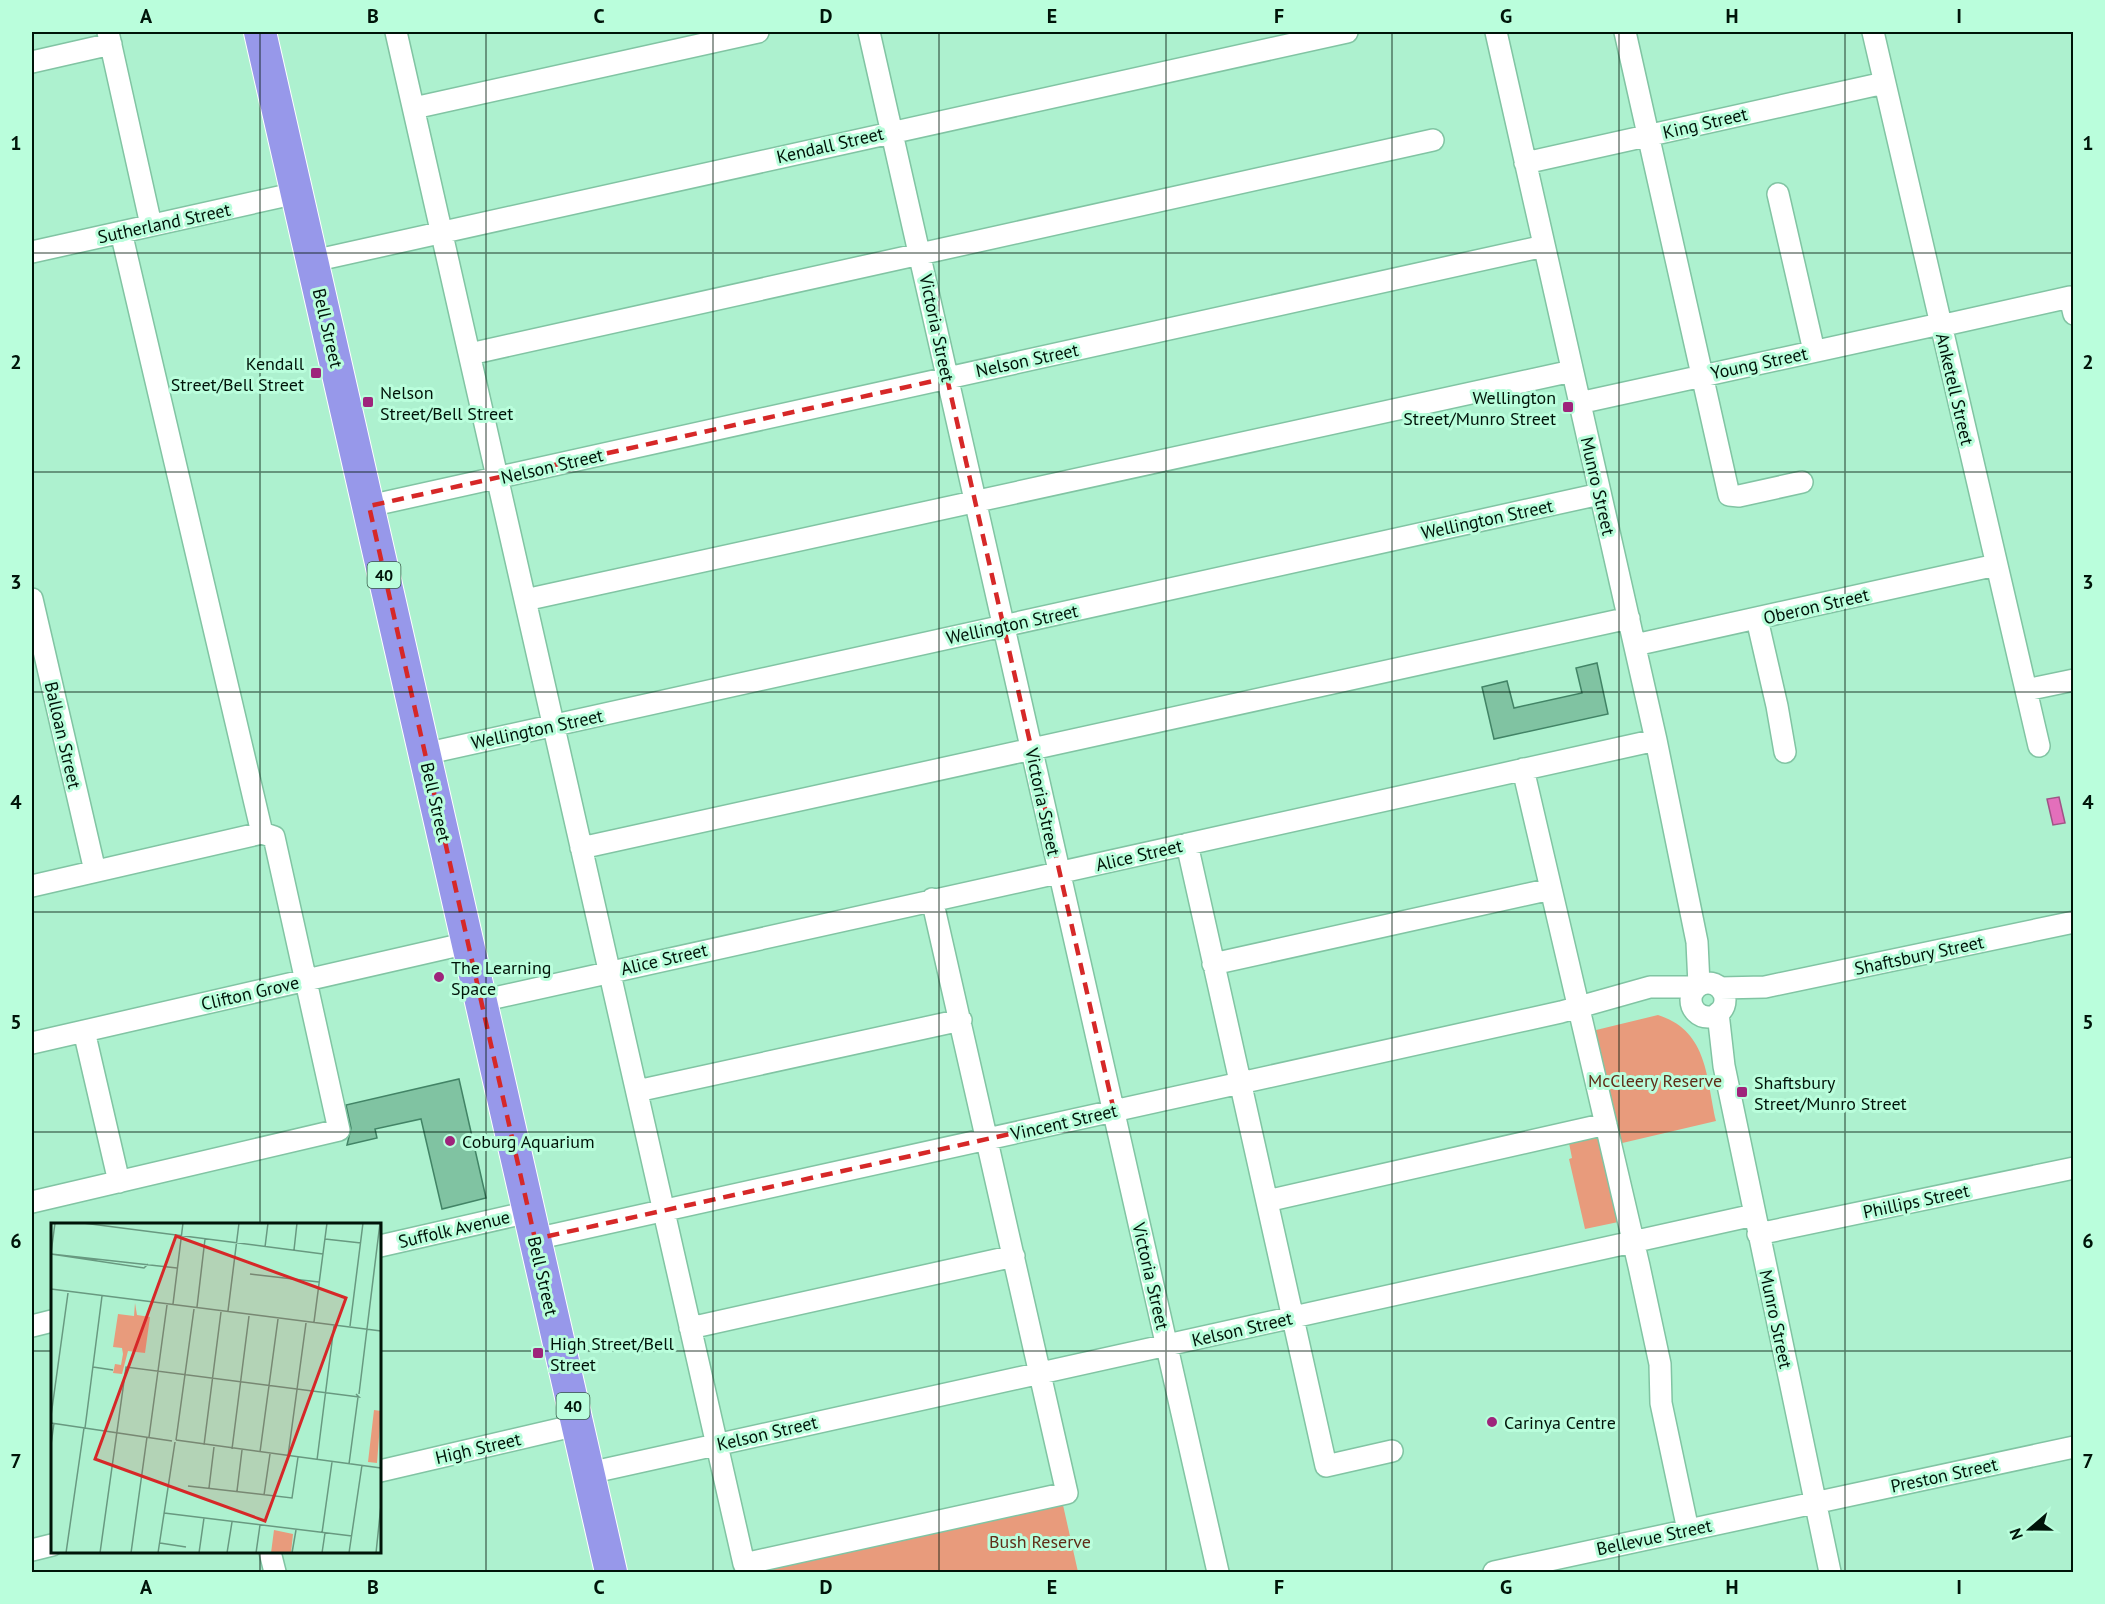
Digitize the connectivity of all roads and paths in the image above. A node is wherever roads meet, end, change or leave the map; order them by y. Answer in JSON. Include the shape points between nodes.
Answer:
{"nodes":[{"id":1,"x":260,"y":32,"type":"edge"},
{"id":2,"x":396,"y":32,"type":"edge"},
{"id":3,"x":758,"y":32,"type":"edge"},
{"id":4,"x":869,"y":32,"type":"edge"},
{"id":5,"x":1347,"y":32,"type":"edge"},
{"id":6,"x":1496,"y":32,"type":"edge"},
{"id":7,"x":1625,"y":32,"type":"edge"},
{"id":8,"x":1873,"y":32,"type":"edge"},
{"id":9,"x":109,"y":38,"type":"edge"},
{"id":10,"x":32,"y":62,"type":"edge"},
{"id":11,"x":1884,"y":83,"type":"junction"},
{"id":12,"x":414,"y":108,"type":"junction"},
{"id":13,"x":892,"y":131,"type":"junction"},
{"id":14,"x":1649,"y":136,"type":"junction"},
{"id":15,"x":1433,"y":140,"type":"dead end"},
{"id":16,"x":1525,"y":163,"type":"junction"},
{"id":17,"x":297,"y":194,"type":"junction"},
{"id":18,"x":1778,"y":194,"type":"dead end"},
{"id":19,"x":151,"y":225,"type":"junction"},
{"id":20,"x":121,"y":232,"type":"junction"},
{"id":21,"x":442,"y":232,"type":"junction"},
{"id":22,"x":1544,"y":246,"type":"junction"},
{"id":23,"x":32,"y":252,"type":"edge"},
{"id":24,"x":921,"y":255,"type":"junction"},
{"id":25,"x":313,"y":261,"type":"junction"},
{"id":26,"x":2073,"y":314,"type":"edge"},
{"id":27,"x":1940,"y":325,"type":"junction"},
{"id":28,"x":1814,"y":351,"type":"junction"},
{"id":29,"x":470,"y":354,"type":"junction"},
{"id":30,"x":1572,"y":371,"type":"junction"},
{"id":31,"x":1702,"y":375,"type":"junction"},
{"id":32,"x":948,"y":378,"type":"junction"},
{"id":33,"x":1580,"y":403,"type":"junction"},
{"id":34,"x":497,"y":478,"type":"junction"},
{"id":35,"x":1802,"y":482,"type":"dead end"},
{"id":36,"x":1600,"y":494,"type":"junction"},
{"id":37,"x":976,"y":502,"type":"junction"},
{"id":38,"x":369,"y":506,"type":"junction"},
{"id":39,"x":1996,"y":565,"type":"junction"},
{"id":40,"x":32,"y":599,"type":"edge"},
{"id":41,"x":525,"y":600,"type":"junction"},
{"id":42,"x":1629,"y":618,"type":"junction"},
{"id":43,"x":1757,"y":619,"type":"junction"},
{"id":44,"x":1004,"y":626,"type":"junction"},
{"id":45,"x":1635,"y":645,"type":"junction"},
{"id":46,"x":2073,"y":680,"type":"edge"},
{"id":47,"x":2026,"y":690,"type":"junction"},
{"id":48,"x":554,"y":725,"type":"junction"},
{"id":49,"x":1656,"y":740,"type":"junction"},
{"id":50,"x":2039,"y":746,"type":"dead end"},
{"id":51,"x":1032,"y":748,"type":"junction"},
{"id":52,"x":1785,"y":752,"type":"dead end"},
{"id":53,"x":424,"y":753,"type":"junction"},
{"id":54,"x":1524,"y":770,"type":"junction"},
{"id":55,"x":262,"y":833,"type":"junction"},
{"id":56,"x":1187,"y":844,"type":"junction"},
{"id":57,"x":581,"y":848,"type":"junction"},
{"id":58,"x":94,"y":871,"type":"junction"},
{"id":59,"x":1059,"y":873,"type":"junction"},
{"id":60,"x":32,"y":886,"type":"edge"},
{"id":61,"x":1551,"y":889,"type":"junction"},
{"id":62,"x":932,"y":899,"type":"junction"},
{"id":63,"x":2073,"y":922,"type":"edge"},
{"id":64,"x":468,"y":943,"type":"junction"},
{"id":65,"x":1213,"y":964,"type":"junction"},
{"id":66,"x":610,"y":972,"type":"junction"},
{"id":67,"x":305,"y":980,"type":"junction"},
{"id":68,"x":1708,"y":999,"type":"junction"},
{"id":69,"x":481,"y":1000,"type":"junction"},
{"id":70,"x":1587,"y":1006,"type":"junction"},
{"id":71,"x":961,"y":1020,"type":"junction"},
{"id":72,"x":84,"y":1031,"type":"junction"},
{"id":73,"x":32,"y":1043,"type":"edge"},
{"id":74,"x":1240,"y":1083,"type":"junction"},
{"id":75,"x":637,"y":1091,"type":"junction"},
{"id":76,"x":1114,"y":1111,"type":"junction"},
{"id":77,"x":1606,"y":1124,"type":"junction"},
{"id":78,"x":987,"y":1139,"type":"junction"},
{"id":79,"x":2073,"y":1168,"type":"edge"},
{"id":80,"x":118,"y":1182,"type":"junction"},
{"id":81,"x":1267,"y":1201,"type":"junction"},
{"id":82,"x":32,"y":1202,"type":"edge"},
{"id":83,"x":664,"y":1211,"type":"junction"},
{"id":84,"x":1756,"y":1224,"type":"junction"},
{"id":85,"x":532,"y":1226,"type":"junction"},
{"id":86,"x":1632,"y":1242,"type":"junction"},
{"id":87,"x":381,"y":1246,"type":"edge"},
{"id":88,"x":1014,"y":1256,"type":"junction"},
{"id":89,"x":1293,"y":1317,"type":"junction"},
{"id":90,"x":51,"y":1321,"type":"edge"},
{"id":91,"x":32,"y":1326,"type":"edge"},
{"id":92,"x":690,"y":1328,"type":"junction"},
{"id":93,"x":1166,"y":1346,"type":"junction"},
{"id":94,"x":1040,"y":1372,"type":"junction"},
{"id":95,"x":577,"y":1425,"type":"junction"},
{"id":96,"x":717,"y":1444,"type":"junction"},
{"id":97,"x":2073,"y":1447,"type":"edge"},
{"id":98,"x":1392,"y":1451,"type":"dead end"},
{"id":99,"x":381,"y":1471,"type":"edge"},
{"id":100,"x":588,"y":1473,"type":"junction"},
{"id":101,"x":1815,"y":1503,"type":"junction"},
{"id":102,"x":1688,"y":1530,"type":"junction"},
{"id":103,"x":51,"y":1545,"type":"edge"},
{"id":104,"x":32,"y":1550,"type":"edge"},
{"id":105,"x":270,"y":1553,"type":"edge"},
{"id":106,"x":275,"y":1572,"type":"edge"},
{"id":107,"x":611,"y":1572,"type":"edge"},
{"id":108,"x":1218,"y":1572,"type":"edge"},
{"id":109,"x":1494,"y":1572,"type":"edge"},
{"id":110,"x":1830,"y":1572,"type":"edge"}],
"edges":[{"from":1,"to":17,"type":"highway","name":"Bell Street","number":"40"},
{"from":2,"to":12,"type":"street"},
{"from":3,"to":12,"type":"street"},
{"from":4,"to":13,"type":"street","name":"Victoria Street"},
{"from":5,"to":13,"type":"street","name":"Kendall Street"},
{"from":6,"to":16,"type":"street","name":"Munro Street"},
{"from":7,"to":14,"type":"street"},
{"from":8,"to":11,"type":"street","name":"Anketell Street"},
{"from":9,"to":10,"type":"street"},
{"from":9,"to":19,"type":"street"},
{"from":11,"to":14,"type":"street","name":"King Street"},
{"from":11,"to":27,"type":"street","name":"Anketell Street"},
{"from":12,"to":21,"type":"street"},
{"from":13,"to":21,"type":"street","name":"Kendall Street"},
{"from":13,"to":24,"type":"street","name":"Victoria Street"},
{"from":14,"to":16,"type":"street","name":"King Street"},
{"from":14,"to":31,"type":"street","via":[[1681,255]]},
{"from":15,"to":24,"type":"street"},
{"from":16,"to":22,"type":"street","name":"Munro Street"},
{"from":17,"to":19,"type":"street","name":"Sutherland Street"},
{"from":17,"to":25,"type":"highway","name":"Bell Street","number":"40"},
{"from":18,"to":28,"type":"street"},
{"from":19,"to":20,"type":"street","name":"Sutherland Street"},
{"from":20,"to":23,"type":"street","name":"Sutherland Street"},
{"from":20,"to":55,"type":"street"},
{"from":21,"to":25,"type":"street","name":"Kendall Street"},
{"from":21,"to":29,"type":"street"},
{"from":22,"to":30,"type":"street","name":"Munro Street"},
{"from":22,"to":32,"type":"street","name":"Nelson Street"},
{"from":24,"to":29,"type":"street"},
{"from":24,"to":32,"type":"street","name":"Victoria Street"},
{"from":25,"to":38,"type":"highway","name":"Bell Street","number":"40"},
{"from":26,"to":27,"type":"street","name":"Young Street","via":[[2070,297]]},
{"from":27,"to":28,"type":"street","name":"Young Street"},
{"from":27,"to":39,"type":"street","name":"Anketell Street"},
{"from":28,"to":31,"type":"street","name":"Young Street"},
{"from":29,"to":34,"type":"street"},
{"from":30,"to":33,"type":"street","name":"Munro Street"},
{"from":30,"to":37,"type":"street"},
{"from":31,"to":33,"type":"street","name":"Young Street"},
{"from":31,"to":35,"type":"street","via":[[1729,495]]},
{"from":32,"to":34,"type":"street","name":"Nelson Street"},
{"from":32,"to":37,"type":"street","name":"Victoria Street"},
{"from":33,"to":36,"type":"street","name":"Munro Street"},
{"from":34,"to":38,"type":"street","name":"Nelson Street"},
{"from":34,"to":41,"type":"street"},
{"from":36,"to":42,"type":"street","name":"Munro Street"},
{"from":36,"to":44,"type":"street","name":"Wellington Street"},
{"from":37,"to":41,"type":"street"},
{"from":37,"to":44,"type":"street","name":"Victoria Street"},
{"from":38,"to":53,"type":"highway","name":"Bell Street","number":"40"},
{"from":39,"to":43,"type":"street","name":"Oberon Street"},
{"from":39,"to":47,"type":"street","name":"Anketell Street"},
{"from":40,"to":58,"type":"street","name":"Balloan Street"},
{"from":41,"to":48,"type":"street"},
{"from":42,"to":45,"type":"street","name":"Munro Street"},
{"from":42,"to":51,"type":"street"},
{"from":43,"to":45,"type":"street","name":"Oberon Street"},
{"from":43,"to":52,"type":"street"},
{"from":44,"to":48,"type":"street","name":"Wellington Street"},
{"from":44,"to":51,"type":"street","name":"Victoria Street"},
{"from":45,"to":49,"type":"street","name":"Munro Street"},
{"from":46,"to":47,"type":"street"},
{"from":47,"to":50,"type":"street","name":"Anketell Street"},
{"from":48,"to":53,"type":"street","name":"Wellington Street"},
{"from":48,"to":57,"type":"street"},
{"from":49,"to":54,"type":"street","name":"Alice Street"},
{"from":49,"to":68,"type":"street","name":"Munro Street"},
{"from":51,"to":57,"type":"street"},
{"from":51,"to":59,"type":"street","name":"Victoria Street"},
{"from":53,"to":64,"type":"highway","name":"Bell Street","number":"40"},
{"from":54,"to":56,"type":"street","name":"Alice Street"},
{"from":54,"to":61,"type":"street"},
{"from":55,"to":58,"type":"street"},
{"from":55,"to":67,"type":"street","via":[[274,837]]},
{"from":56,"to":59,"type":"street","name":"Alice Street"},
{"from":56,"to":65,"type":"street"},
{"from":57,"to":66,"type":"street"},
{"from":58,"to":60,"type":"street"},
{"from":59,"to":62,"type":"street","name":"Alice Street"},
{"from":59,"to":76,"type":"street","name":"Victoria Street"},
{"from":61,"to":65,"type":"street"},
{"from":61,"to":70,"type":"street"},
{"from":62,"to":66,"type":"street","name":"Alice Street"},
{"from":62,"to":71,"type":"street"},
{"from":63,"to":68,"type":"street","name":"Shaftsbury Street"},
{"from":64,"to":67,"type":"street","name":"Clifton Grove"},
{"from":64,"to":69,"type":"highway","name":"Bell Street","number":"40"},
{"from":65,"to":74,"type":"street"},
{"from":66,"to":69,"type":"street","name":"Alice Street"},
{"from":66,"to":75,"type":"street"},
{"from":67,"to":72,"type":"street","name":"Clifton Grove"},
{"from":67,"to":80,"type":"street","via":[[339,1130]]},
{"from":68,"to":70,"type":"street","name":"Vincent Street","via":[[1650,987]]},
{"from":68,"to":84,"type":"street","name":"Munro Street"},
{"from":69,"to":85,"type":"highway","name":"Bell Street","number":"40"},
{"from":70,"to":74,"type":"street","name":"Vincent Street"},
{"from":70,"to":77,"type":"street"},
{"from":71,"to":75,"type":"street"},
{"from":71,"to":78,"type":"street"},
{"from":72,"to":73,"type":"street","name":"Clifton Grove"},
{"from":72,"to":80,"type":"street"},
{"from":74,"to":76,"type":"street","name":"Vincent Street"},
{"from":74,"to":81,"type":"street"},
{"from":75,"to":83,"type":"street"},
{"from":76,"to":78,"type":"street","name":"Vincent Street"},
{"from":76,"to":93,"type":"street","name":"Victoria Street"},
{"from":77,"to":81,"type":"street"},
{"from":77,"to":86,"type":"street"},
{"from":78,"to":83,"type":"street","name":"Vincent Street"},
{"from":78,"to":88,"type":"street"},
{"from":79,"to":84,"type":"street","name":"Phillips Street"},
{"from":80,"to":82,"type":"street"},
{"from":81,"to":89,"type":"street"},
{"from":83,"to":85,"type":"street","name":"Vincent Street"},
{"from":83,"to":92,"type":"street"},
{"from":84,"to":86,"type":"street","name":"Kelson Street"},
{"from":84,"to":101,"type":"street","name":"Munro Street"},
{"from":85,"to":87,"type":"street","name":"Suffolk Avenue"},
{"from":85,"to":95,"type":"highway","name":"Bell Street","number":"40"},
{"from":86,"to":89,"type":"street","name":"Kelson Street"},
{"from":86,"to":102,"type":"street","via":[[1660,1364],[1661,1403]]},
{"from":88,"to":92,"type":"street"},
{"from":88,"to":94,"type":"street"},
{"from":89,"to":93,"type":"street","name":"Kelson Street"},
{"from":89,"to":98,"type":"street","via":[[1326,1466]]},
{"from":90,"to":91,"type":"street"},
{"from":92,"to":96,"type":"street"},
{"from":93,"to":94,"type":"street","name":"Kelson Street"},
{"from":93,"to":108,"type":"street","name":"Victoria Street"},
{"from":94,"to":96,"type":"street","name":"Kelson Street"},
{"from":94,"to":96,"type":"street","via":[[1067,1493],[744,1564]]},
{"from":95,"to":99,"type":"street","name":"High Street"},
{"from":95,"to":100,"type":"highway","name":"Bell Street","number":"40"},
{"from":96,"to":100,"type":"street","name":"Kelson Street"},
{"from":97,"to":101,"type":"street","name":"Preston Street"},
{"from":100,"to":107,"type":"highway","name":"Bell Street","number":"40"},
{"from":101,"to":102,"type":"street","name":"Bellevue Street"},
{"from":101,"to":110,"type":"street","name":"Munro Street"},
{"from":102,"to":109,"type":"street","name":"Bellevue Street"},
{"from":103,"to":104,"type":"street"},
{"from":105,"to":106,"type":"street"}]}
